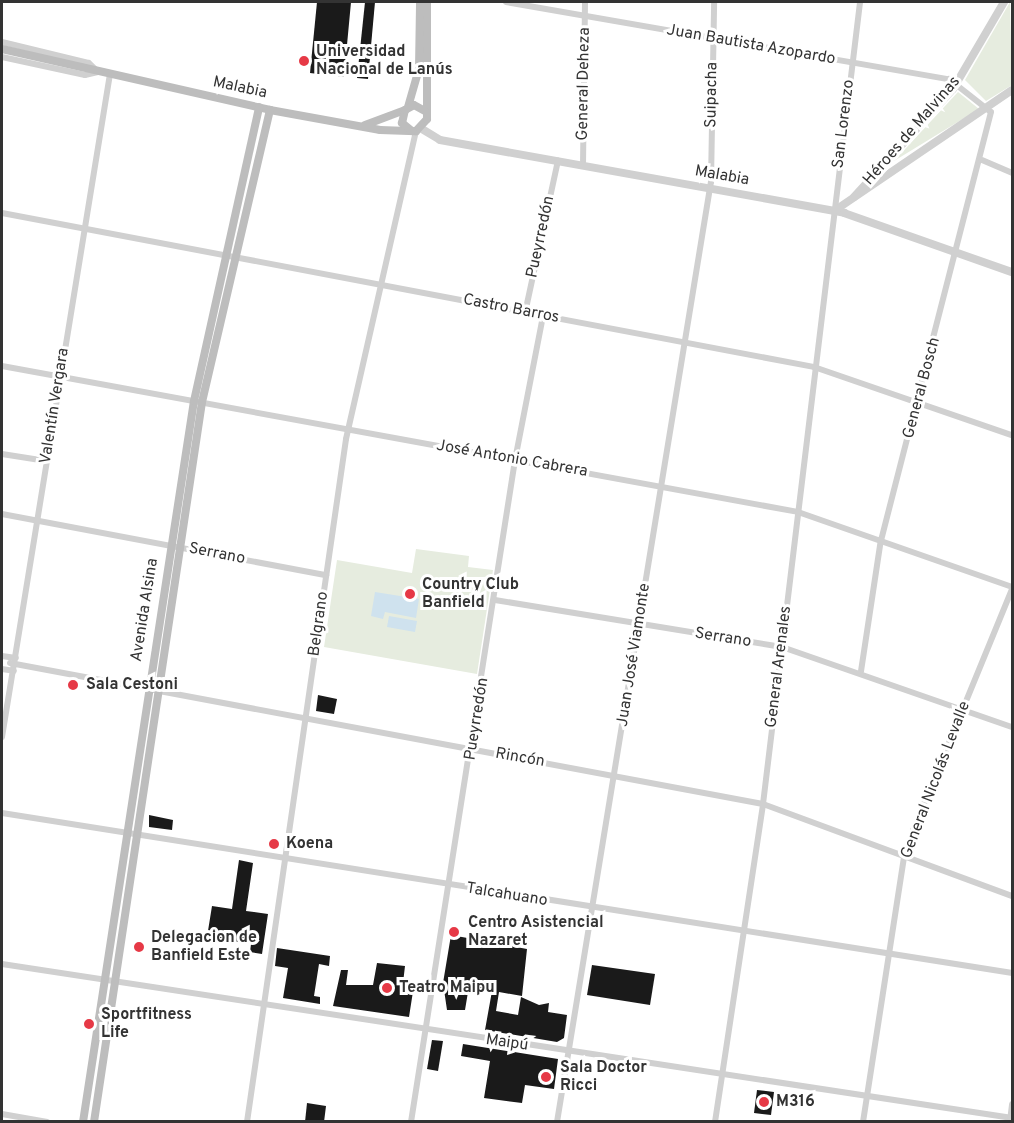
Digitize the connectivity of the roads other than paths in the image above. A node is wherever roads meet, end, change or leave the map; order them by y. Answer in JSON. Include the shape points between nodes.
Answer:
{"nodes":[{"id":1,"x":420,"y":2,"type":"edge"},
{"id":2,"x":428,"y":2,"type":"edge"},
{"id":3,"x":506,"y":2,"type":"edge"},
{"id":4,"x":585,"y":2,"type":"edge"},
{"id":5,"x":714,"y":2,"type":"edge"},
{"id":6,"x":860,"y":2,"type":"edge"},
{"id":7,"x":1004,"y":2,"type":"edge"},
{"id":8,"x":585,"y":17,"type":"junction"},
{"id":9,"x":713,"y":38,"type":"junction"},
{"id":10,"x":2,"y":42,"type":"edge"},
{"id":11,"x":2,"y":49,"type":"edge"},
{"id":12,"x":2,"y":57,"type":"edge"},
{"id":13,"x":852,"y":62,"type":"junction"},
{"id":14,"x":98,"y":71,"type":"junction"},
{"id":15,"x":110,"y":74,"type":"junction"},
{"id":16,"x":958,"y":83,"type":"junction"},
{"id":17,"x":1012,"y":90,"type":"edge"},
{"id":18,"x":259,"y":107,"type":"junction"},
{"id":19,"x":987,"y":107,"type":"junction"},
{"id":20,"x":406,"y":108,"type":"junction"},
{"id":21,"x":270,"y":110,"type":"junction"},
{"id":22,"x":425,"y":111,"type":"junction"},
{"id":23,"x":361,"y":126,"type":"junction"},
{"id":24,"x":417,"y":130,"type":"junction"},
{"id":25,"x":982,"y":160,"type":"junction"},
{"id":26,"x":558,"y":161,"type":"junction"},
{"id":27,"x":583,"y":166,"type":"junction"},
{"id":28,"x":1012,"y":173,"type":"edge"},
{"id":29,"x":709,"y":189,"type":"junction"},
{"id":30,"x":854,"y":197,"type":"junction"},
{"id":31,"x":834,"y":211,"type":"junction"},
{"id":32,"x":2,"y":213,"type":"edge"},
{"id":33,"x":85,"y":226,"type":"junction"},
{"id":34,"x":958,"y":253,"type":"junction"},
{"id":35,"x":231,"y":254,"type":"junction"},
{"id":36,"x":1012,"y":272,"type":"edge"},
{"id":37,"x":382,"y":283,"type":"junction"},
{"id":38,"x":525,"y":312,"type":"junction"},
{"id":39,"x":543,"y":316,"type":"junction"},
{"id":40,"x":682,"y":342,"type":"junction"},
{"id":41,"x":2,"y":366,"type":"edge"},
{"id":42,"x":814,"y":367,"type":"junction"},
{"id":43,"x":59,"y":377,"type":"junction"},
{"id":44,"x":198,"y":401,"type":"junction"},
{"id":45,"x":918,"y":402,"type":"junction"},
{"id":46,"x":348,"y":429,"type":"junction"},
{"id":47,"x":1012,"y":435,"type":"edge"},
{"id":48,"x":2,"y":454,"type":"edge"},
{"id":49,"x":46,"y":460,"type":"junction"},
{"id":50,"x":514,"y":460,"type":"junction"},
{"id":51,"x":662,"y":487,"type":"junction"},
{"id":52,"x":798,"y":512,"type":"junction"},
{"id":53,"x":2,"y":514,"type":"edge"},
{"id":54,"x":37,"y":520,"type":"junction"},
{"id":55,"x":881,"y":539,"type":"junction"},
{"id":56,"x":170,"y":545,"type":"junction"},
{"id":57,"x":180,"y":547,"type":"junction"},
{"id":58,"x":326,"y":575,"type":"junction"},
{"id":59,"x":1012,"y":588,"type":"edge"},
{"id":60,"x":495,"y":600,"type":"junction"},
{"id":61,"x":639,"y":625,"type":"junction"},
{"id":62,"x":782,"y":647,"type":"junction"},
{"id":63,"x":2,"y":656,"type":"edge"},
{"id":64,"x":14,"y":664,"type":"junction"},
{"id":65,"x":2,"y":669,"type":"edge"},
{"id":66,"x":861,"y":672,"type":"junction"},
{"id":67,"x":153,"y":690,"type":"junction"},
{"id":68,"x":963,"y":710,"type":"junction"},
{"id":69,"x":306,"y":718,"type":"junction"},
{"id":70,"x":1012,"y":726,"type":"edge"},
{"id":71,"x":2,"y":737,"type":"edge"},
{"id":72,"x":472,"y":749,"type":"junction"},
{"id":73,"x":615,"y":776,"type":"junction"},
{"id":74,"x":763,"y":804,"type":"junction"},
{"id":75,"x":2,"y":813,"type":"edge"},
{"id":76,"x":131,"y":836,"type":"junction"},
{"id":77,"x":904,"y":857,"type":"junction"},
{"id":78,"x":285,"y":861,"type":"junction"},
{"id":79,"x":450,"y":886,"type":"junction"},
{"id":80,"x":1012,"y":896,"type":"edge"},
{"id":81,"x":591,"y":908,"type":"junction"},
{"id":82,"x":743,"y":930,"type":"junction"},
{"id":83,"x":888,"y":953,"type":"junction"},
{"id":84,"x":2,"y":964,"type":"edge"},
{"id":85,"x":1012,"y":973,"type":"edge"},
{"id":86,"x":105,"y":982,"type":"junction"},
{"id":87,"x":115,"y":984,"type":"junction"},
{"id":88,"x":265,"y":1008,"type":"junction"},
{"id":89,"x":425,"y":1032,"type":"junction"},
{"id":90,"x":568,"y":1051,"type":"junction"},
{"id":91,"x":722,"y":1075,"type":"junction"},
{"id":92,"x":867,"y":1098,"type":"junction"},
{"id":93,"x":1012,"y":1104,"type":"edge"},
{"id":94,"x":2,"y":1114,"type":"edge"},
{"id":95,"x":1011,"y":1119,"type":"edge"},
{"id":96,"x":47,"y":1122,"type":"edge"},
{"id":97,"x":83,"y":1122,"type":"edge"},
{"id":98,"x":94,"y":1122,"type":"edge"},
{"id":99,"x":248,"y":1122,"type":"edge"},
{"id":100,"x":411,"y":1122,"type":"edge"},
{"id":101,"x":557,"y":1122,"type":"edge"},
{"id":102,"x":715,"y":1122,"type":"edge"},
{"id":103,"x":863,"y":1122,"type":"edge"}],
"edges":[{"from":1,"to":20,"type":"main road","via":[[419,69]]},
{"from":2,"to":22,"type":"main road"},
{"from":3,"to":8,"type":"street","name":"Juan Bautista Azopardo"},
{"from":4,"to":8,"type":"street","name":"General Deheza"},
{"from":5,"to":9,"type":"street","name":"Suipacha"},
{"from":6,"to":13,"type":"street","name":"San Lorenzo"},
{"from":7,"to":16,"type":"street","name":"Héroes de Malvinas"},
{"from":8,"to":9,"type":"street","name":"Juan Bautista Azopardo"},
{"from":8,"to":27,"type":"street","name":"General Deheza"},
{"from":9,"to":13,"type":"street","name":"Juan Bautista Azopardo"},
{"from":9,"to":29,"type":"street","name":"Suipacha"},
{"from":10,"to":14,"type":"street","name":"Malabia","via":[[89,63]]},
{"from":11,"to":14,"type":"main road","name":"Malabia"},
{"from":12,"to":14,"type":"street","name":"Malabia","via":[[85,75]]},
{"from":13,"to":16,"type":"street","name":"Juan Bautista Azopardo"},
{"from":13,"to":31,"type":"street","name":"San Lorenzo"},
{"from":14,"to":15,"type":"main road","name":"Malabia"},
{"from":15,"to":18,"type":"main road","name":"Malabia"},
{"from":15,"to":33,"type":"street","name":"Valentín Vergara"},
{"from":16,"to":19,"type":"street","name":"Juan Bautista Azopardo"},
{"from":16,"to":30,"type":"street","name":"Héroes de Malvinas"},
{"from":17,"to":19,"type":"street","name":"Héroes de Malvinas"},
{"from":18,"to":21,"type":"main road","name":"Malabia"},
{"from":18,"to":35,"type":"main road","name":"Avenida Alsina"},
{"from":19,"to":25,"type":"street","name":"General Bosch","via":[[992,119]]},
{"from":19,"to":30,"type":"street","name":"Héroes de Malvinas"},
{"from":20,"to":22,"type":"main road"},
{"from":20,"to":23,"type":"main road"},
{"from":20,"to":24,"type":"main road","via":[[402,123]]},
{"from":21,"to":23,"type":"main road","name":"Malabia"},
{"from":21,"to":35,"type":"main road","name":"Avenida Alsina"},
{"from":22,"to":24,"type":"main road"},
{"from":23,"to":24,"type":"main road","name":"Malabia"},
{"from":24,"to":26,"type":"street","name":"Malabia","via":[[440,140]]},
{"from":24,"to":37,"type":"street","name":"Belgrano"},
{"from":25,"to":28,"type":"street"},
{"from":25,"to":34,"type":"street","name":"General Bosch"},
{"from":26,"to":27,"type":"street","name":"Malabia"},
{"from":26,"to":38,"type":"street","name":"Pueyrredón"},
{"from":27,"to":29,"type":"street","name":"Malabia"},
{"from":29,"to":31,"type":"street","name":"Malabia"},
{"from":29,"to":40,"type":"street","name":"Juan José Viamonte"},
{"from":30,"to":31,"type":"street","name":"Héroes de Malvinas"},
{"from":31,"to":34,"type":"street","name":"Malabia"},
{"from":31,"to":42,"type":"street","name":"General Arenales"},
{"from":32,"to":33,"type":"street","name":"Castro Barros"},
{"from":33,"to":35,"type":"street","name":"Castro Barros"},
{"from":33,"to":43,"type":"street","name":"Valentín Vergara"},
{"from":34,"to":36,"type":"street","name":"Malabia"},
{"from":34,"to":45,"type":"street","name":"General Bosch"},
{"from":35,"to":37,"type":"street","name":"Castro Barros"},
{"from":35,"to":44,"type":"main road","name":"Avenida Alsina"},
{"from":37,"to":38,"type":"street","name":"Castro Barros"},
{"from":37,"to":46,"type":"street","name":"Belgrano"},
{"from":38,"to":39,"type":"street","name":"Castro Barros"},
{"from":39,"to":40,"type":"street","name":"Castro Barros"},
{"from":39,"to":50,"type":"street","name":"Pueyrredón"},
{"from":40,"to":42,"type":"street","name":"Castro Barros"},
{"from":40,"to":51,"type":"street","name":"Juan José Viamonte"},
{"from":41,"to":43,"type":"street","name":"José Antonio Cabrera"},
{"from":42,"to":45,"type":"street","name":"Castro Barros"},
{"from":42,"to":52,"type":"street","name":"General Arenales"},
{"from":43,"to":44,"type":"street","name":"José Antonio Cabrera"},
{"from":43,"to":49,"type":"street","name":"Valentín Vergara"},
{"from":44,"to":46,"type":"street","name":"José Antonio Cabrera"},
{"from":44,"to":56,"type":"main road","name":"Avenida Alsina"},
{"from":44,"to":57,"type":"main road","name":"Avenida Alsina"},
{"from":45,"to":47,"type":"street","name":"Castro Barros"},
{"from":45,"to":55,"type":"street","name":"General Bosch"},
{"from":46,"to":50,"type":"street","name":"José Antonio Cabrera"},
{"from":46,"to":58,"type":"street","name":"Belgrano"},
{"from":48,"to":49,"type":"street"},
{"from":49,"to":54,"type":"street","name":"Valentín Vergara"},
{"from":50,"to":51,"type":"street","name":"José Antonio Cabrera"},
{"from":50,"to":60,"type":"street","name":"Pueyrredón"},
{"from":51,"to":52,"type":"street","name":"José Antonio Cabrera"},
{"from":51,"to":61,"type":"street","name":"Juan José Viamonte"},
{"from":52,"to":55,"type":"street","name":"José Antonio Cabrera"},
{"from":52,"to":62,"type":"street","name":"General Arenales"},
{"from":53,"to":54,"type":"street","name":"Serrano"},
{"from":54,"to":56,"type":"street","name":"Serrano"},
{"from":54,"to":64,"type":"street","name":"Valentín Vergara"},
{"from":55,"to":59,"type":"street","name":"José Antonio Cabrera"},
{"from":55,"to":66,"type":"street","name":"General Bosch"},
{"from":56,"to":57,"type":"street","name":"Serrano"},
{"from":56,"to":67,"type":"main road","name":"Avenida Alsina"},
{"from":57,"to":58,"type":"street","name":"Serrano"},
{"from":57,"to":67,"type":"main road","name":"Avenida Alsina"},
{"from":58,"to":69,"type":"street","name":"Belgrano"},
{"from":59,"to":68,"type":"street","name":"General Nicolás Levalle"},
{"from":60,"to":61,"type":"street","name":"Serrano"},
{"from":60,"to":72,"type":"street","name":"Pueyrredón"},
{"from":61,"to":62,"type":"street","name":"Serrano"},
{"from":61,"to":73,"type":"street","name":"Juan José Viamonte"},
{"from":62,"to":66,"type":"street","name":"Serrano"},
{"from":62,"to":74,"type":"street","name":"General Arenales"},
{"from":63,"to":64,"type":"street"},
{"from":64,"to":65,"type":"street"},
{"from":64,"to":67,"type":"street","name":"Rincón"},
{"from":64,"to":71,"type":"street","name":"Valentín Vergara"},
{"from":66,"to":68,"type":"street","name":"Serrano"},
{"from":67,"to":69,"type":"street","name":"Rincón"},
{"from":67,"to":76,"type":"main road","name":"Avenida Alsina"},
{"from":68,"to":70,"type":"street","name":"Serrano"},
{"from":68,"to":77,"type":"street","name":"General Nicolás Levalle"},
{"from":69,"to":72,"type":"street","name":"Rincón"},
{"from":69,"to":78,"type":"street","name":"Belgrano"},
{"from":72,"to":73,"type":"street","name":"Rincón"},
{"from":72,"to":79,"type":"street","name":"Pueyrredón"},
{"from":73,"to":74,"type":"street","name":"Rincón"},
{"from":73,"to":81,"type":"street","name":"Juan José Viamonte"},
{"from":74,"to":77,"type":"street","name":"Rincón"},
{"from":74,"to":82,"type":"street","name":"General Arenales"},
{"from":75,"to":76,"type":"street","name":"Talcahuano"},
{"from":76,"to":78,"type":"street","name":"Talcahuano"},
{"from":76,"to":86,"type":"main road","name":"Avenida Alsina"},
{"from":76,"to":87,"type":"main road","name":"Avenida Alsina"},
{"from":77,"to":80,"type":"street","name":"Rincón"},
{"from":77,"to":83,"type":"street","name":"General Nicolás Levalle"},
{"from":78,"to":79,"type":"street","name":"Talcahuano"},
{"from":78,"to":88,"type":"street","name":"Belgrano"},
{"from":79,"to":81,"type":"street","name":"Talcahuano"},
{"from":79,"to":89,"type":"street","name":"Pueyrredón"},
{"from":81,"to":82,"type":"street","name":"Talcahuano"},
{"from":81,"to":90,"type":"street","name":"Juan José Viamonte"},
{"from":82,"to":83,"type":"street","name":"Talcahuano"},
{"from":82,"to":91,"type":"street","name":"General Arenales"},
{"from":83,"to":85,"type":"street","name":"Talcahuano"},
{"from":83,"to":92,"type":"street","name":"General Nicolás Levalle"},
{"from":84,"to":86,"type":"street","name":"Maipú"},
{"from":86,"to":87,"type":"street","name":"Maipú"},
{"from":86,"to":97,"type":"main road","name":"Avenida Alsina"},
{"from":87,"to":88,"type":"street","name":"Maipú"},
{"from":87,"to":98,"type":"main road","name":"Avenida Alsina"},
{"from":88,"to":89,"type":"street","name":"Maipú"},
{"from":88,"to":99,"type":"street","name":"Belgrano"},
{"from":89,"to":90,"type":"street","name":"Maipú"},
{"from":89,"to":100,"type":"street","name":"Pueyrredón"},
{"from":90,"to":91,"type":"street","name":"Maipú"},
{"from":90,"to":101,"type":"street","name":"Juan José Viamonte"},
{"from":91,"to":92,"type":"street","name":"Maipú"},
{"from":91,"to":102,"type":"street","name":"General Arenales"},
{"from":92,"to":95,"type":"street","name":"Maipú"},
{"from":92,"to":103,"type":"street","name":"General Nicolás Levalle"},
{"from":93,"to":95,"type":"street"},
{"from":94,"to":96,"type":"street"}]}
